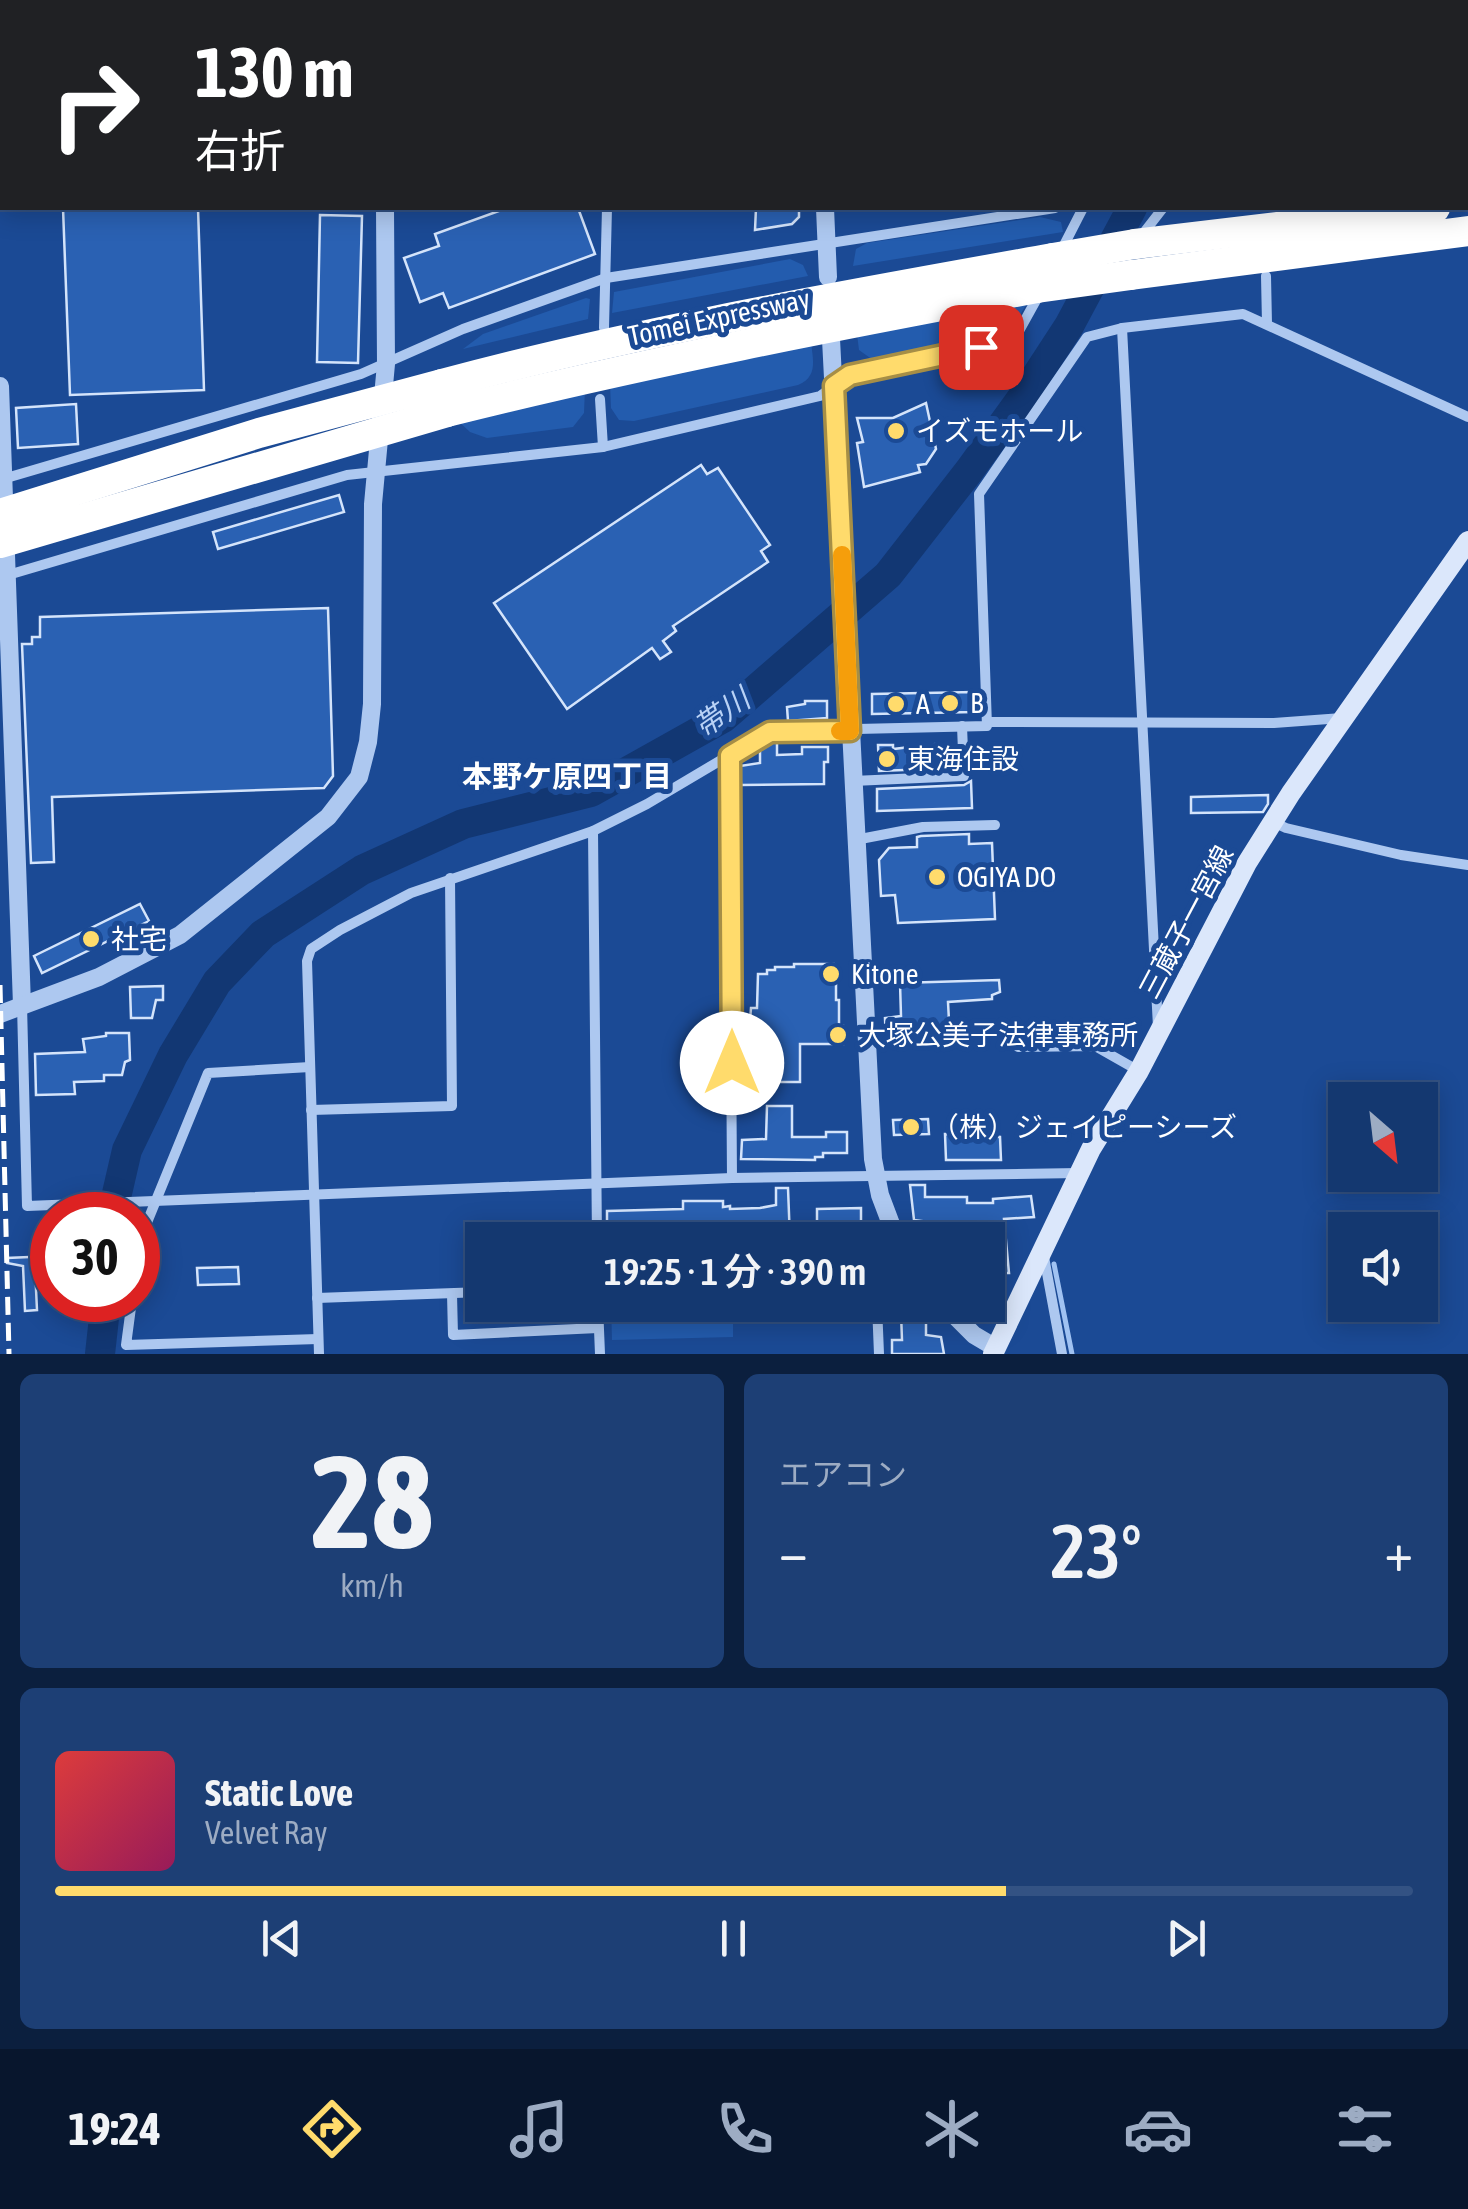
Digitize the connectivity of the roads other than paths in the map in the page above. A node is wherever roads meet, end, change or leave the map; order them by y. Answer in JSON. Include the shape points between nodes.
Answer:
{"nodes":[{"id":1,"x":385,"y":210,"type":"edge"},
{"id":2,"x":606,"y":210,"type":"edge"},
{"id":3,"x":825,"y":210,"type":"edge"},
{"id":4,"x":1026,"y":210,"type":"edge"},
{"id":5,"x":1083,"y":210,"type":"edge"},
{"id":6,"x":1162,"y":210,"type":"edge"},
{"id":7,"x":1423,"y":210,"type":"edge"},
{"id":8,"x":997,"y":212,"type":"edge"},
{"id":9,"x":1468,"y":231,"type":"edge"},
{"id":10,"x":826,"y":243,"type":"junction"},
{"id":11,"x":1133,"y":260,"type":"junction"},
{"id":12,"x":1266,"y":276,"type":"dead end"},
{"id":13,"x":828,"y":277,"type":"dead end"},
{"id":14,"x":606,"y":278,"type":"junction"},
{"id":15,"x":1267,"y":324,"type":"junction"},
{"id":16,"x":604,"y":328,"type":"dead end"},
{"id":17,"x":1122,"y":328,"type":"junction"},
{"id":18,"x":832,"y":339,"type":"dead end"},
{"id":19,"x":386,"y":364,"type":"junction"},
{"id":20,"x":0,"y":386,"type":"edge"},
{"id":21,"x":834,"y":386,"type":"junction"},
{"id":22,"x":444,"y":398,"type":"junction"},
{"id":23,"x":600,"y":399,"type":"dead end"},
{"id":24,"x":1468,"y":417,"type":"edge"},
{"id":25,"x":603,"y":446,"type":"junction"},
{"id":26,"x":378,"y":470,"type":"junction"},
{"id":27,"x":3,"y":478,"type":"junction"},
{"id":28,"x":0,"y":514,"type":"edge"},
{"id":29,"x":1468,"y":541,"type":"edge"},
{"id":30,"x":0,"y":543,"type":"edge"},
{"id":31,"x":8,"y":575,"type":"junction"},
{"id":32,"x":1343,"y":718,"type":"junction"},
{"id":33,"x":1140,"y":721,"type":"junction"},
{"id":34,"x":987,"y":722,"type":"junction"},
{"id":35,"x":962,"y":726,"type":"junction"},
{"id":36,"x":850,"y":731,"type":"junction"},
{"id":37,"x":730,"y":756,"type":"junction"},
{"id":38,"x":852,"y":781,"type":"junction"},
{"id":39,"x":1272,"y":822,"type":"junction"},
{"id":40,"x":995,"y":825,"type":"dead end"},
{"id":41,"x":592,"y":831,"type":"junction"},
{"id":42,"x":855,"y":840,"type":"junction"},
{"id":43,"x":1468,"y":865,"type":"edge"},
{"id":44,"x":450,"y":878,"type":"junction"},
{"id":45,"x":22,"y":1006,"type":"junction"},
{"id":46,"x":0,"y":1014,"type":"edge"},
{"id":47,"x":1158,"y":1033,"type":"junction"},
{"id":48,"x":1018,"y":1047,"type":"dead end"},
{"id":49,"x":310,"y":1067,"type":"junction"},
{"id":50,"x":1139,"y":1070,"type":"junction"},
{"id":51,"x":311,"y":1110,"type":"junction"},
{"id":52,"x":1080,"y":1173,"type":"junction"},
{"id":53,"x":876,"y":1176,"type":"junction"},
{"id":54,"x":732,"y":1178,"type":"junction"},
{"id":55,"x":596,"y":1185,"type":"junction"},
{"id":56,"x":160,"y":1195,"type":"edge"},
{"id":57,"x":314,"y":1197,"type":"junction"},
{"id":58,"x":160,"y":1203,"type":"edge"},
{"id":59,"x":30,"y":1206,"type":"edge"},
{"id":60,"x":597,"y":1222,"type":"edge"},
{"id":61,"x":892,"y":1222,"type":"edge"},
{"id":62,"x":1042,"y":1248,"type":"junction"},
{"id":63,"x":465,"y":1293,"type":"edge"},
{"id":64,"x":452,"y":1294,"type":"junction"},
{"id":65,"x":317,"y":1298,"type":"junction"},
{"id":66,"x":129,"y":1322,"type":"edge"},
{"id":67,"x":598,"y":1322,"type":"edge"},
{"id":68,"x":878,"y":1322,"type":"edge"},
{"id":69,"x":961,"y":1322,"type":"edge"},
{"id":70,"x":598,"y":1328,"type":"junction"},
{"id":71,"x":318,"y":1338,"type":"junction"},
{"id":72,"x":125,"y":1349,"type":"edge"},
{"id":73,"x":994,"y":1351,"type":"edge"},
{"id":74,"x":319,"y":1354,"type":"edge"},
{"id":75,"x":600,"y":1354,"type":"edge"},
{"id":76,"x":878,"y":1354,"type":"edge"},
{"id":77,"x":1062,"y":1354,"type":"edge"}],
"edges":[{"from":1,"to":19,"type":"street"},
{"from":2,"to":14,"type":"street"},
{"from":3,"to":10,"type":"street"},
{"from":4,"to":8,"type":"street"},
{"from":5,"to":21,"type":"street","via":[[1004,358],[981,347],[850,375]]},
{"from":6,"to":11,"type":"street"},
{"from":7,"to":11,"type":"highway","name":"Tomei Expressway"},
{"from":8,"to":10,"type":"street"},
{"from":9,"to":11,"type":"highway","name":"Tomei Expressway"},
{"from":10,"to":13,"type":"street"},
{"from":10,"to":14,"type":"street"},
{"from":11,"to":22,"type":"highway","name":"Tomei Expressway","bridge":true,"via":[[1037,288],[544,388]]},
{"from":11,"to":22,"type":"highway","name":"Tomei Expressway","bridge":true,"via":[[1052,258],[768,310],[539,358]]},
{"from":12,"to":15,"type":"street"},
{"from":14,"to":16,"type":"street"},
{"from":14,"to":19,"type":"street"},
{"from":15,"to":17,"type":"street","via":[[1243,314]]},
{"from":15,"to":24,"type":"street"},
{"from":17,"to":33,"type":"street"},
{"from":17,"to":34,"type":"street","via":[[1087,337],[979,494]]},
{"from":18,"to":21,"type":"street"},
{"from":19,"to":26,"type":"street"},
{"from":19,"to":27,"type":"street"},
{"from":20,"to":27,"type":"street"},
{"from":21,"to":25,"type":"street","via":[[820,396]]},
{"from":21,"to":36,"type":"street"},
{"from":22,"to":28,"type":"highway","name":"Tomei Expressway","bridge":true,"via":[[259,433]]},
{"from":22,"to":30,"type":"highway","name":"Tomei Expressway","bridge":true},
{"from":23,"to":25,"type":"street"},
{"from":25,"to":26,"type":"street"},
{"from":26,"to":31,"type":"street"},
{"from":26,"to":45,"type":"street","via":[[372,704],[359,778],[328,817],[180,934],[99,977]]},
{"from":27,"to":31,"type":"street"},
{"from":29,"to":32,"type":"main road","name":"三蔵子一宮線"},
{"from":31,"to":45,"type":"street"},
{"from":32,"to":33,"type":"street"},
{"from":32,"to":39,"type":"main road","name":"三蔵子一宮線"},
{"from":33,"to":34,"type":"street"},
{"from":33,"to":47,"type":"street"},
{"from":34,"to":35,"type":"street"},
{"from":35,"to":36,"type":"street"},
{"from":35,"to":38,"type":"street","via":[[964,776]]},
{"from":36,"to":37,"type":"street","via":[[770,732]]},
{"from":36,"to":38,"type":"street"},
{"from":37,"to":41,"type":"street"},
{"from":37,"to":54,"type":"street"},
{"from":38,"to":42,"type":"street"},
{"from":39,"to":43,"type":"street"},
{"from":39,"to":47,"type":"main road","name":"三蔵子一宮線"},
{"from":40,"to":42,"type":"street","via":[[923,827]]},
{"from":41,"to":44,"type":"street"},
{"from":41,"to":55,"type":"street"},
{"from":42,"to":53,"type":"street"},
{"from":44,"to":49,"type":"street","via":[[311,949]]},
{"from":44,"to":51,"type":"street","via":[[452,1106]]},
{"from":45,"to":46,"type":"street"},
{"from":45,"to":59,"type":"street"},
{"from":47,"to":50,"type":"main road","name":"三蔵子一宮線"},
{"from":48,"to":50,"type":"street","via":[[1095,1046]]},
{"from":49,"to":51,"type":"street"},
{"from":49,"to":56,"type":"street","via":[[208,1073]]},
{"from":50,"to":52,"type":"main road","name":"三蔵子一宮線"},
{"from":51,"to":57,"type":"street"},
{"from":52,"to":53,"type":"street"},
{"from":52,"to":62,"type":"main road","name":"三蔵子一宮線"},
{"from":53,"to":54,"type":"street"},
{"from":53,"to":61,"type":"street"},
{"from":54,"to":55,"type":"street"},
{"from":55,"to":57,"type":"street"},
{"from":55,"to":60,"type":"street"},
{"from":57,"to":58,"type":"street"},
{"from":57,"to":65,"type":"street"},
{"from":62,"to":73,"type":"main road","name":"三蔵子一宮線"},
{"from":62,"to":77,"type":"street"},
{"from":63,"to":64,"type":"street"},
{"from":64,"to":65,"type":"street"},
{"from":64,"to":70,"type":"street","via":[[454,1335]]},
{"from":65,"to":71,"type":"street"},
{"from":66,"to":72,"type":"street"},
{"from":67,"to":70,"type":"street"},
{"from":68,"to":76,"type":"street"},
{"from":69,"to":73,"type":"street"},
{"from":70,"to":75,"type":"street"},
{"from":71,"to":72,"type":"street"},
{"from":71,"to":74,"type":"street"}]}
